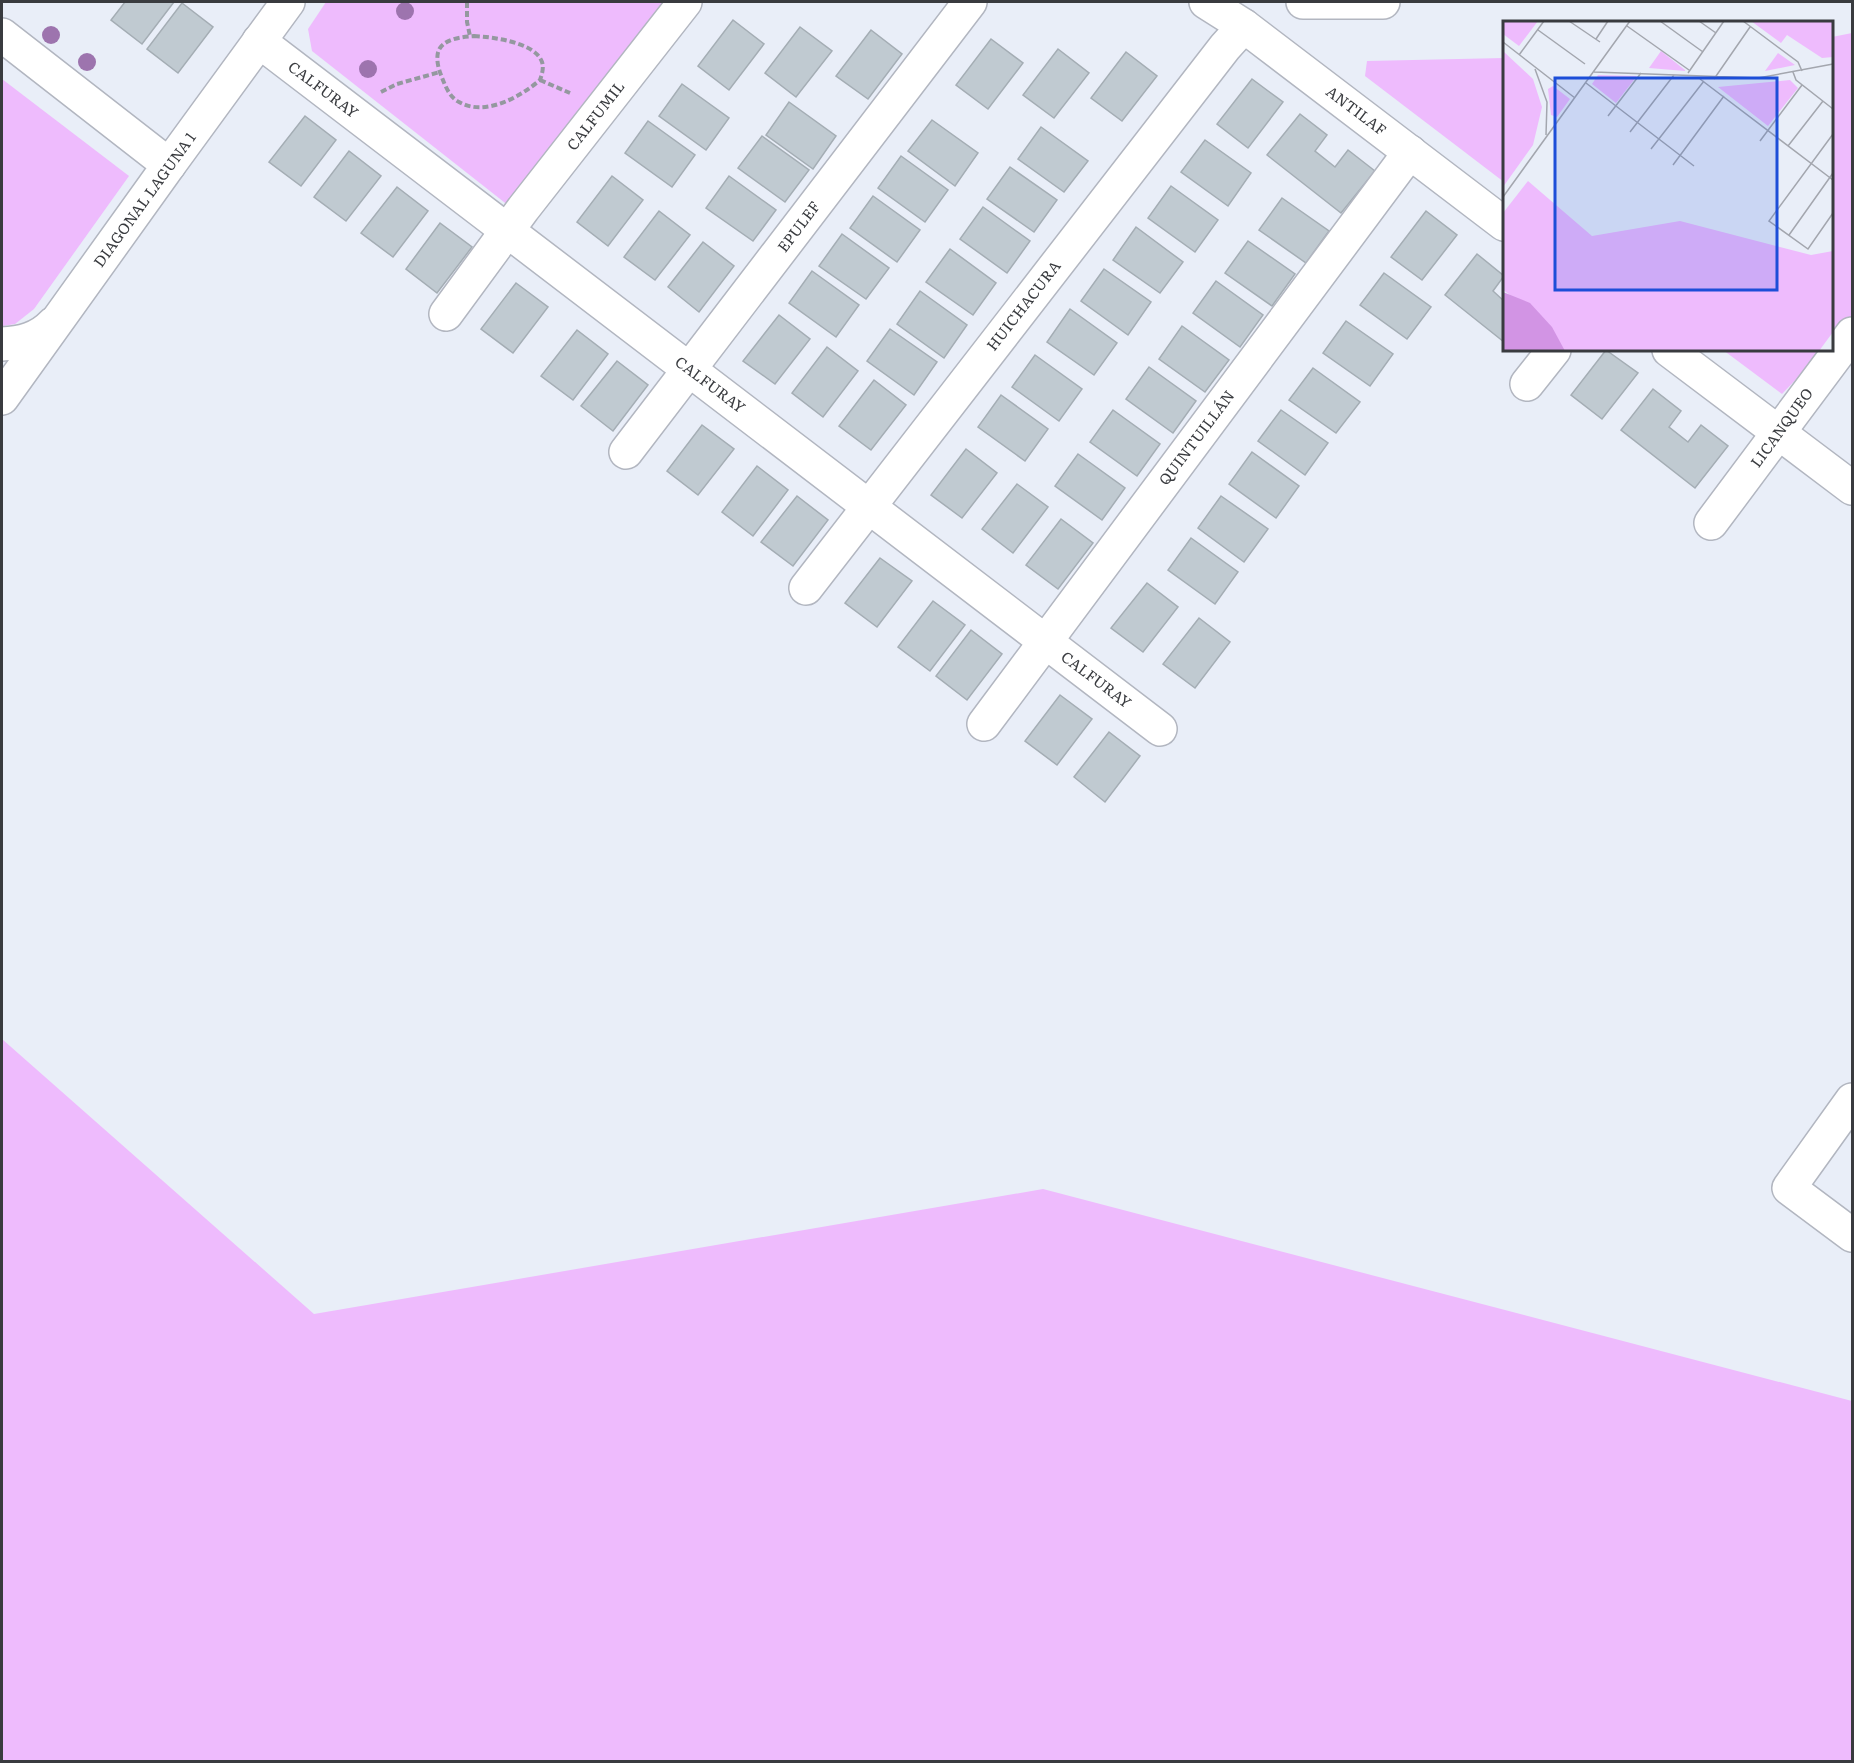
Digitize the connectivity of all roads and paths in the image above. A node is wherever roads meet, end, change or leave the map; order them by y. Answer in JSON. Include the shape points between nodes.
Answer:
{"nodes":[{"id":1,"x":288,"y":2,"type":"edge"},
{"id":2,"x":467,"y":2,"type":"edge"},
{"id":3,"x":685,"y":2,"type":"edge"},
{"id":4,"x":970,"y":2,"type":"edge"},
{"id":5,"x":1206,"y":2,"type":"edge"},
{"id":6,"x":1318,"y":2,"type":"edge"},
{"id":7,"x":1383,"y":2,"type":"edge"},
{"id":8,"x":1244,"y":26,"type":"junction"},
{"id":9,"x":2,"y":35,"type":"edge"},
{"id":10,"x":470,"y":36,"type":"junction"},
{"id":11,"x":259,"y":41,"type":"junction"},
{"id":12,"x":440,"y":72,"type":"junction"},
{"id":13,"x":377,"y":96,"type":"dead end"},
{"id":14,"x":1410,"y":152,"type":"junction"},
{"id":15,"x":169,"y":165,"type":"junction"},
{"id":16,"x":1503,"y":223,"type":"edge"},
{"id":17,"x":507,"y":231,"type":"junction"},
{"id":18,"x":446,"y":314,"type":"dead end"},
{"id":19,"x":60,"y":316,"type":"junction"},
{"id":20,"x":1852,"y":334,"type":"edge"},
{"id":21,"x":2,"y":344,"type":"edge"},
{"id":22,"x":1553,"y":351,"type":"edge"},
{"id":23,"x":1670,"y":351,"type":"edge"},
{"id":24,"x":689,"y":370,"type":"junction"},
{"id":25,"x":1527,"y":384,"type":"dead end"},
{"id":26,"x":2,"y":398,"type":"edge"},
{"id":27,"x":1778,"y":432,"type":"junction"},
{"id":28,"x":626,"y":452,"type":"dead end"},
{"id":29,"x":1852,"y":489,"type":"edge"},
{"id":30,"x":869,"y":507,"type":"junction"},
{"id":31,"x":1711,"y":523,"type":"dead end"},
{"id":32,"x":806,"y":588,"type":"dead end"},
{"id":33,"x":1045,"y":641,"type":"junction"},
{"id":34,"x":984,"y":724,"type":"dead end"},
{"id":35,"x":1160,"y":729,"type":"dead end"},
{"id":36,"x":1852,"y":1100,"type":"edge"},
{"id":37,"x":1852,"y":1235,"type":"edge"}],
"edges":[{"from":1,"to":11,"type":"street","name":"DIAGONAL LAGUNA 1"},
{"from":2,"to":10,"type":"path"},
{"from":3,"to":17,"type":"street","name":"CALFUMIL"},
{"from":4,"to":24,"type":"street","name":"EPULEF"},
{"from":5,"to":8,"type":"street","name":"ANTILAF"},
{"from":6,"to":7,"type":"street"},
{"from":8,"to":14,"type":"street","name":"ANTILAF"},
{"from":8,"to":30,"type":"street","name":"HUICHACURA"},
{"from":9,"to":15,"type":"street"},
{"from":10,"to":12,"type":"path","via":[[441,47],[437,56]]},
{"from":10,"to":12,"type":"path","via":[[511,41],[530,49],[541,59],[540,80],[511,100],[475,107],[458,102],[448,92]]},
{"from":11,"to":15,"type":"street","name":"DIAGONAL LAGUNA 1"},
{"from":11,"to":17,"type":"street","name":"CALFURAY"},
{"from":12,"to":13,"type":"path","via":[[397,84]]},
{"from":14,"to":16,"type":"street","name":"ANTILAF"},
{"from":14,"to":33,"type":"street","name":"QUINTUILLÁN"},
{"from":15,"to":19,"type":"street","name":"DIAGONAL LAGUNA 1"},
{"from":17,"to":18,"type":"street","name":"CALFUMIL"},
{"from":17,"to":24,"type":"street","name":"CALFURAY"},
{"from":19,"to":21,"type":"street","via":[[35,338]]},
{"from":19,"to":26,"type":"street","name":"DIAGONAL LAGUNA 1"},
{"from":20,"to":27,"type":"street","name":"LICANQUEO"},
{"from":22,"to":25,"type":"street"},
{"from":23,"to":27,"type":"street"},
{"from":24,"to":28,"type":"street","name":"EPULEF"},
{"from":24,"to":30,"type":"street","name":"CALFURAY"},
{"from":27,"to":29,"type":"street"},
{"from":27,"to":31,"type":"street","name":"LICANQUEO"},
{"from":30,"to":32,"type":"street","name":"HUICHACURA"},
{"from":30,"to":33,"type":"street","name":"CALFURAY"},
{"from":33,"to":34,"type":"street","name":"QUINTUILLÁN"},
{"from":33,"to":35,"type":"street","name":"CALFURAY"},
{"from":36,"to":37,"type":"street","via":[[1789,1188]]}]}
